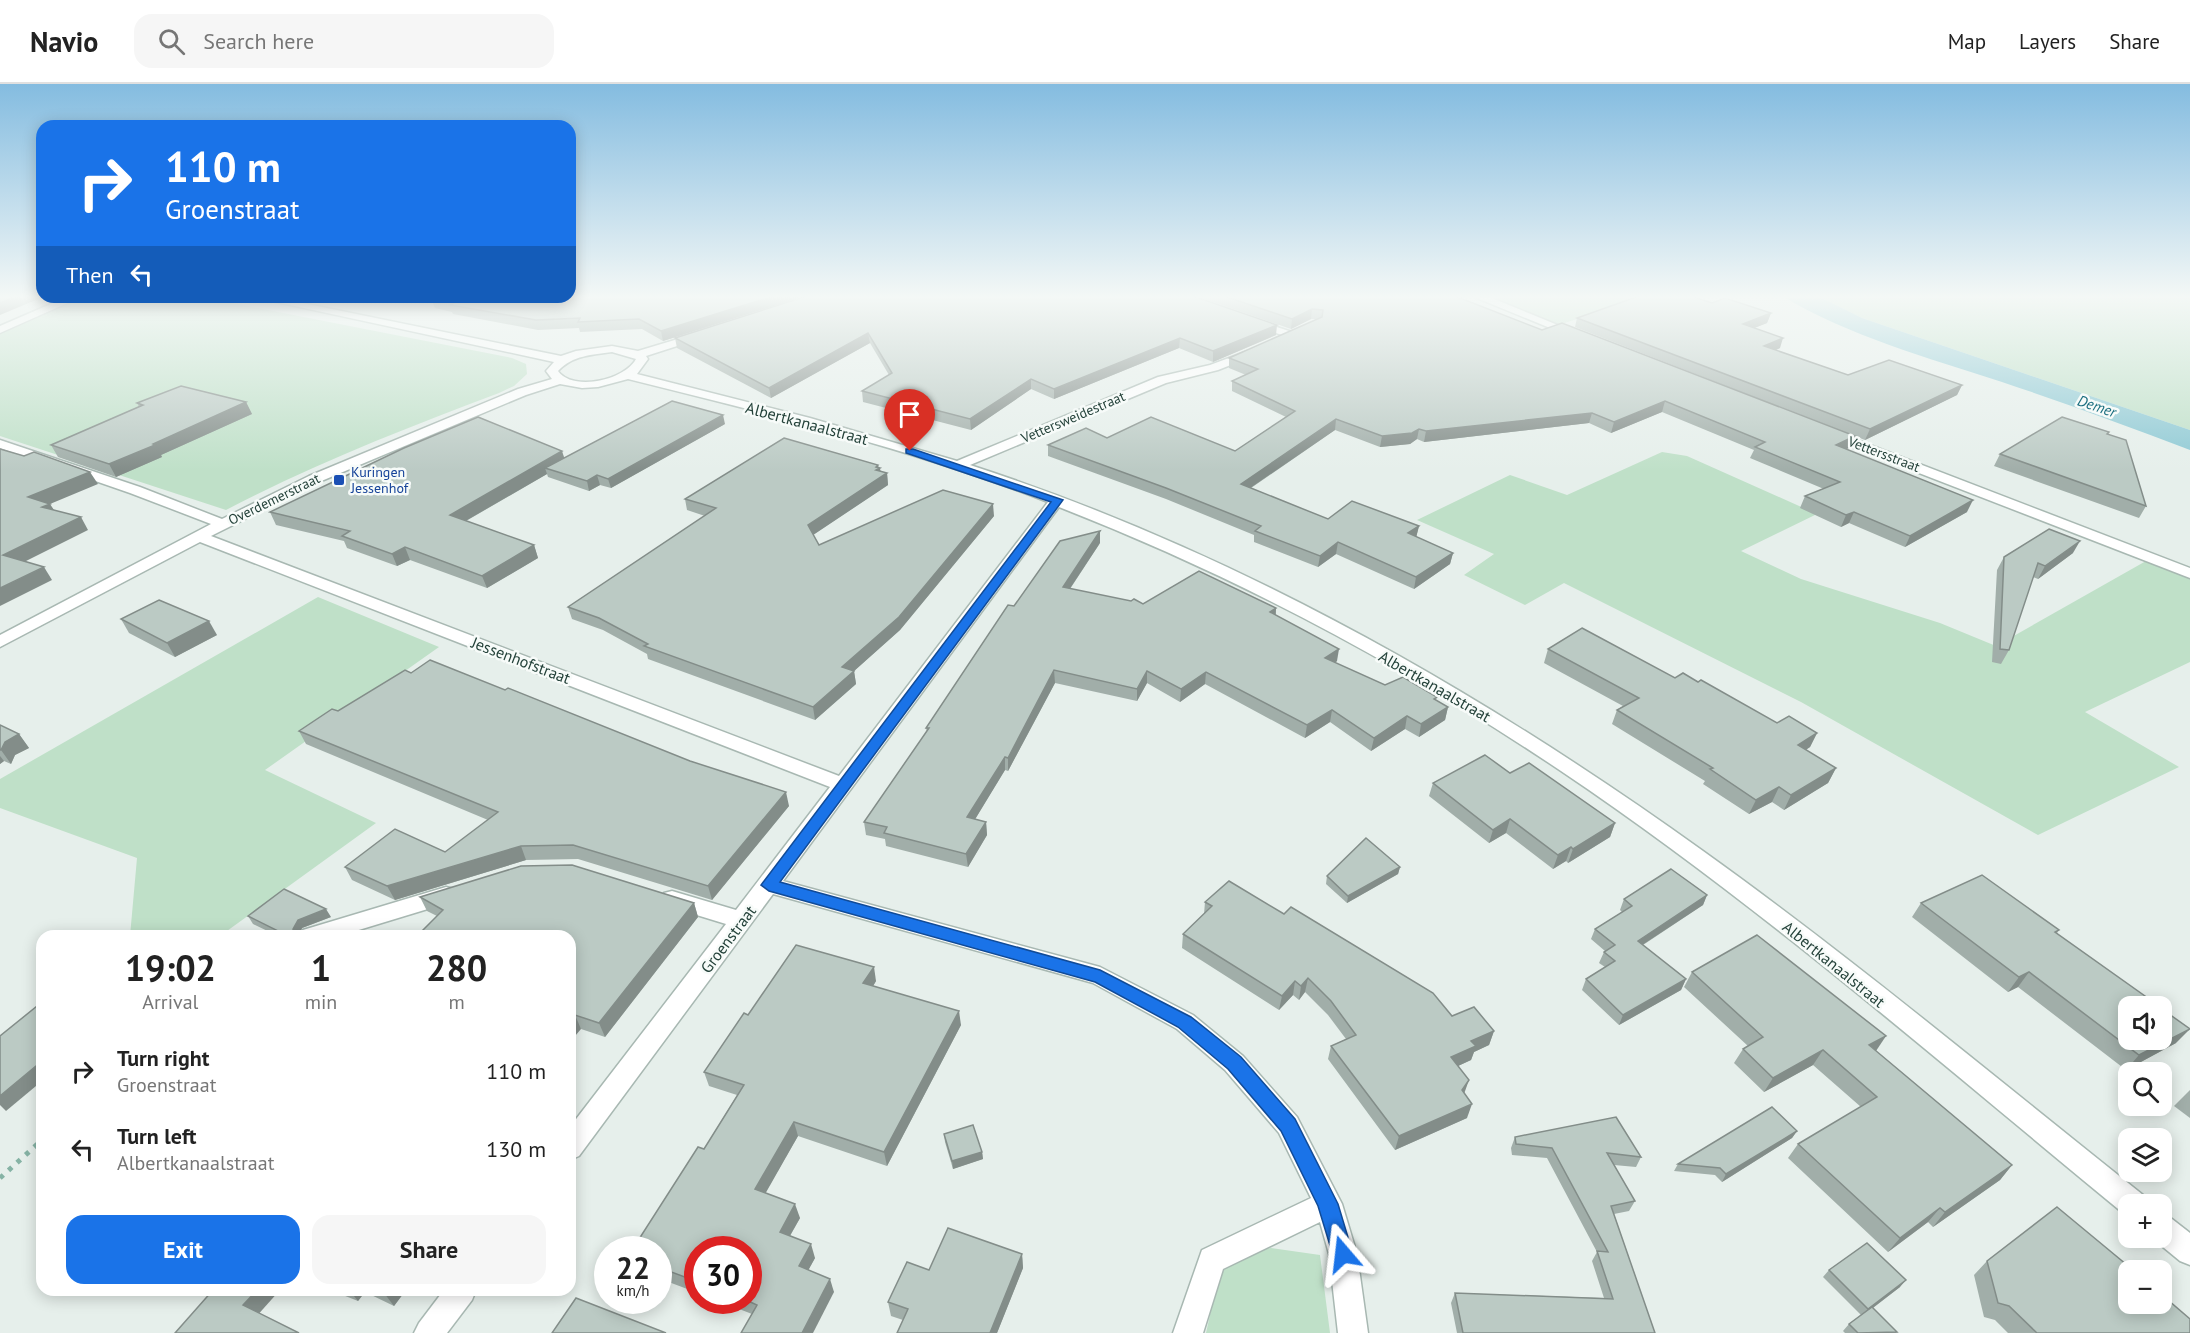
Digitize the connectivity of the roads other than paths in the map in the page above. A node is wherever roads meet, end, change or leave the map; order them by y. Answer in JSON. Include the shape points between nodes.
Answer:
{"nodes":[{"id":1,"x":534,"y":354,"type":"edge"},
{"id":2,"x":582,"y":354,"type":"edge"},
{"id":3,"x":635,"y":354,"type":"edge"},
{"id":4,"x":1248,"y":354,"type":"edge"},
{"id":5,"x":638,"y":355,"type":"joint"},
{"id":6,"x":562,"y":360,"type":"junction"},
{"id":7,"x":627,"y":375,"type":"junction"},
{"id":8,"x":559,"y":380,"type":"junction"},
{"id":9,"x":1816,"y":428,"type":"edge"},
{"id":10,"x":0,"y":444,"type":"edge"},
{"id":11,"x":957,"y":466,"type":"junction"},
{"id":12,"x":1057,"y":500,"type":"junction"},
{"id":13,"x":223,"y":524,"type":"junction"},
{"id":14,"x":199,"y":536,"type":"junction"},
{"id":15,"x":2190,"y":573,"type":"edge"},
{"id":16,"x":0,"y":642,"type":"edge"},
{"id":17,"x":843,"y":785,"type":"junction"},
{"id":18,"x":769,"y":885,"type":"junction"},
{"id":19,"x":470,"y":888,"type":"edge"},
{"id":20,"x":654,"y":893,"type":"edge"},
{"id":21,"x":742,"y":920,"type":"junction"},
{"id":22,"x":331,"y":930,"type":"edge"},
{"id":23,"x":576,"y":1140,"type":"edge"},
{"id":24,"x":2121,"y":1194,"type":"edge"},
{"id":25,"x":1328,"y":1204,"type":"junction"},
{"id":26,"x":2172,"y":1236,"type":"edge"},
{"id":27,"x":2190,"y":1251,"type":"edge"},
{"id":28,"x":457,"y":1296,"type":"edge"},
{"id":29,"x":429,"y":1333,"type":"edge"},
{"id":30,"x":1188,"y":1333,"type":"edge"},
{"id":31,"x":1353,"y":1333,"type":"edge"}],
"edges":[{"from":1,"to":6,"type":"street"},
{"from":2,"to":6,"type":"street"},
{"from":3,"to":5,"type":"street"},
{"from":4,"to":11,"type":"street","name":"Vettersweidestraat","via":[[1214,368],[1162,380]]},
{"from":5,"to":7,"type":"street","via":[[641,365]]},
{"from":6,"to":8,"type":"street","via":[[552,371]]},
{"from":7,"to":8,"type":"street","name":"Overdemerstraat","via":[[583,384]]},
{"from":7,"to":11,"type":"street","name":"Albertkanaalstraat"},
{"from":8,"to":13,"type":"street","name":"Overdemerstraat","via":[[314,479]]},
{"from":9,"to":15,"type":"street","name":"Vettersstraat"},
{"from":10,"to":13,"type":"street"},
{"from":11,"to":12,"type":"street","name":"Albertkanaalstraat"},
{"from":12,"to":17,"type":"street","name":"Groenstraat"},
{"from":12,"to":24,"type":"street","name":"Albertkanaalstraat","via":[[1144,536],[1323,622],[1465,701],[1631,809],[1775,916]]},
{"from":13,"to":14,"type":"street","name":"Overdemerstraat"},
{"from":14,"to":16,"type":"street","name":"Overdemerstraat"},
{"from":14,"to":17,"type":"street","name":"Jessenhofstraat"},
{"from":17,"to":18,"type":"street","name":"Groenstraat"},
{"from":18,"to":21,"type":"street","name":"Groenstraat"},
{"from":18,"to":25,"type":"street","via":[[1100,976],[1185,1022],[1234,1063],[1288,1125]]},
{"from":19,"to":22,"type":"street"},
{"from":20,"to":21,"type":"street"},
{"from":21,"to":23,"type":"street","name":"Groenstraat"},
{"from":25,"to":30,"type":"street","via":[[1212,1260]]},
{"from":25,"to":31,"type":"street","via":[[1343,1254]]},
{"from":26,"to":27,"type":"street"},
{"from":28,"to":29,"type":"street"}]}
